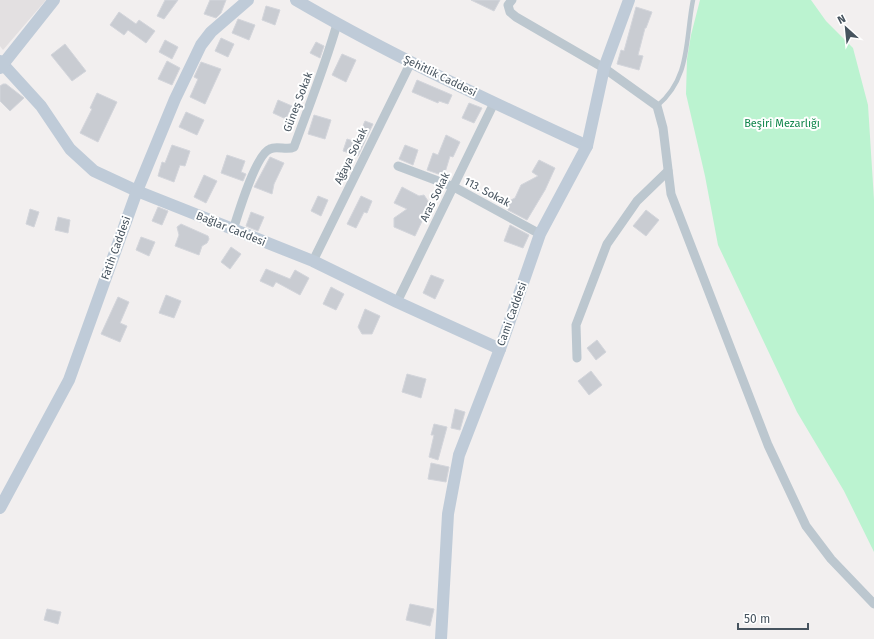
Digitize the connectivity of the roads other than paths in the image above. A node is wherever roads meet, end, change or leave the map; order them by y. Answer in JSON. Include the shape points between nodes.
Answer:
{"nodes":[{"id":1,"x":54,"y":0,"type":"edge"},
{"id":2,"x":248,"y":0,"type":"edge"},
{"id":3,"x":296,"y":0,"type":"edge"},
{"id":4,"x":512,"y":0,"type":"edge"},
{"id":5,"x":629,"y":0,"type":"edge"},
{"id":6,"x":693,"y":0,"type":"edge"},
{"id":7,"x":337,"y":24,"type":"junction"},
{"id":8,"x":411,"y":62,"type":"junction"},
{"id":9,"x":1,"y":64,"type":"edge"},
{"id":10,"x":604,"y":68,"type":"junction"},
{"id":11,"x":494,"y":103,"type":"junction"},
{"id":12,"x":657,"y":106,"type":"junction"},
{"id":13,"x":587,"y":146,"type":"junction"},
{"id":14,"x":398,"y":166,"type":"dead end"},
{"id":15,"x":668,"y":171,"type":"junction"},
{"id":16,"x":454,"y":188,"type":"junction"},
{"id":17,"x":137,"y":191,"type":"junction"},
{"id":18,"x":233,"y":230,"type":"junction"},
{"id":19,"x":540,"y":234,"type":"junction"},
{"id":20,"x":313,"y":261,"type":"junction"},
{"id":21,"x":396,"y":302,"type":"junction"},
{"id":22,"x":500,"y":349,"type":"junction"},
{"id":23,"x":577,"y":358,"type":"dead end"},
{"id":24,"x":0,"y":508,"type":"edge"},
{"id":25,"x":874,"y":604,"type":"edge"},
{"id":26,"x":441,"y":639,"type":"edge"}],
"edges":[{"from":1,"to":9,"type":"street"},
{"from":2,"to":17,"type":"street","name":"Fatih Caddesi","via":[[211,32],[201,45],[175,99]]},
{"from":3,"to":7,"type":"street","name":"Şehitlik Caddesi"},
{"from":4,"to":10,"type":"street","via":[[508,5],[510,12],[516,17]]},
{"from":5,"to":10,"type":"street","name":"Cami Caddesi"},
{"from":6,"to":12,"type":"lane","via":[[683,70],[673,90]]},
{"from":7,"to":8,"type":"street","name":"Şehitlik Caddesi"},
{"from":7,"to":18,"type":"street","name":"Güneş Sokak","via":[[324,68],[294,147],[271,148],[263,153],[249,183]]},
{"from":8,"to":11,"type":"street","name":"Şehitlik Caddesi"},
{"from":8,"to":20,"type":"street","name":"Ağaya Sokak"},
{"from":9,"to":17,"type":"street","name":"Bağlar Caddesi","via":[[41,106],[70,149],[94,171]]},
{"from":10,"to":12,"type":"street"},
{"from":10,"to":13,"type":"street","name":"Cami Caddesi"},
{"from":11,"to":13,"type":"street","name":"Şehitlik Caddesi"},
{"from":11,"to":16,"type":"street","name":"Aras Sokak"},
{"from":12,"to":15,"type":"street","via":[[663,128]]},
{"from":13,"to":19,"type":"street","name":"Cami Caddesi"},
{"from":14,"to":16,"type":"street","name":"113. Sokak"},
{"from":15,"to":23,"type":"street","via":[[638,201],[607,244],[576,325]]},
{"from":15,"to":25,"type":"street","via":[[671,194],[768,445],[803,519],[831,559]]},
{"from":16,"to":19,"type":"street","name":"113. Sokak"},
{"from":16,"to":21,"type":"street","name":"Aras Sokak"},
{"from":17,"to":18,"type":"street","name":"Bağlar Caddesi"},
{"from":17,"to":24,"type":"street","name":"Fatih Caddesi","via":[[69,380]]},
{"from":18,"to":20,"type":"street","name":"Bağlar Caddesi"},
{"from":19,"to":22,"type":"street","name":"Cami Caddesi"},
{"from":20,"to":21,"type":"street","name":"Bağlar Caddesi"},
{"from":21,"to":22,"type":"street","name":"Bağlar Caddesi"},
{"from":22,"to":26,"type":"street","name":"Cami Caddesi","via":[[459,455],[448,514]]}]}
